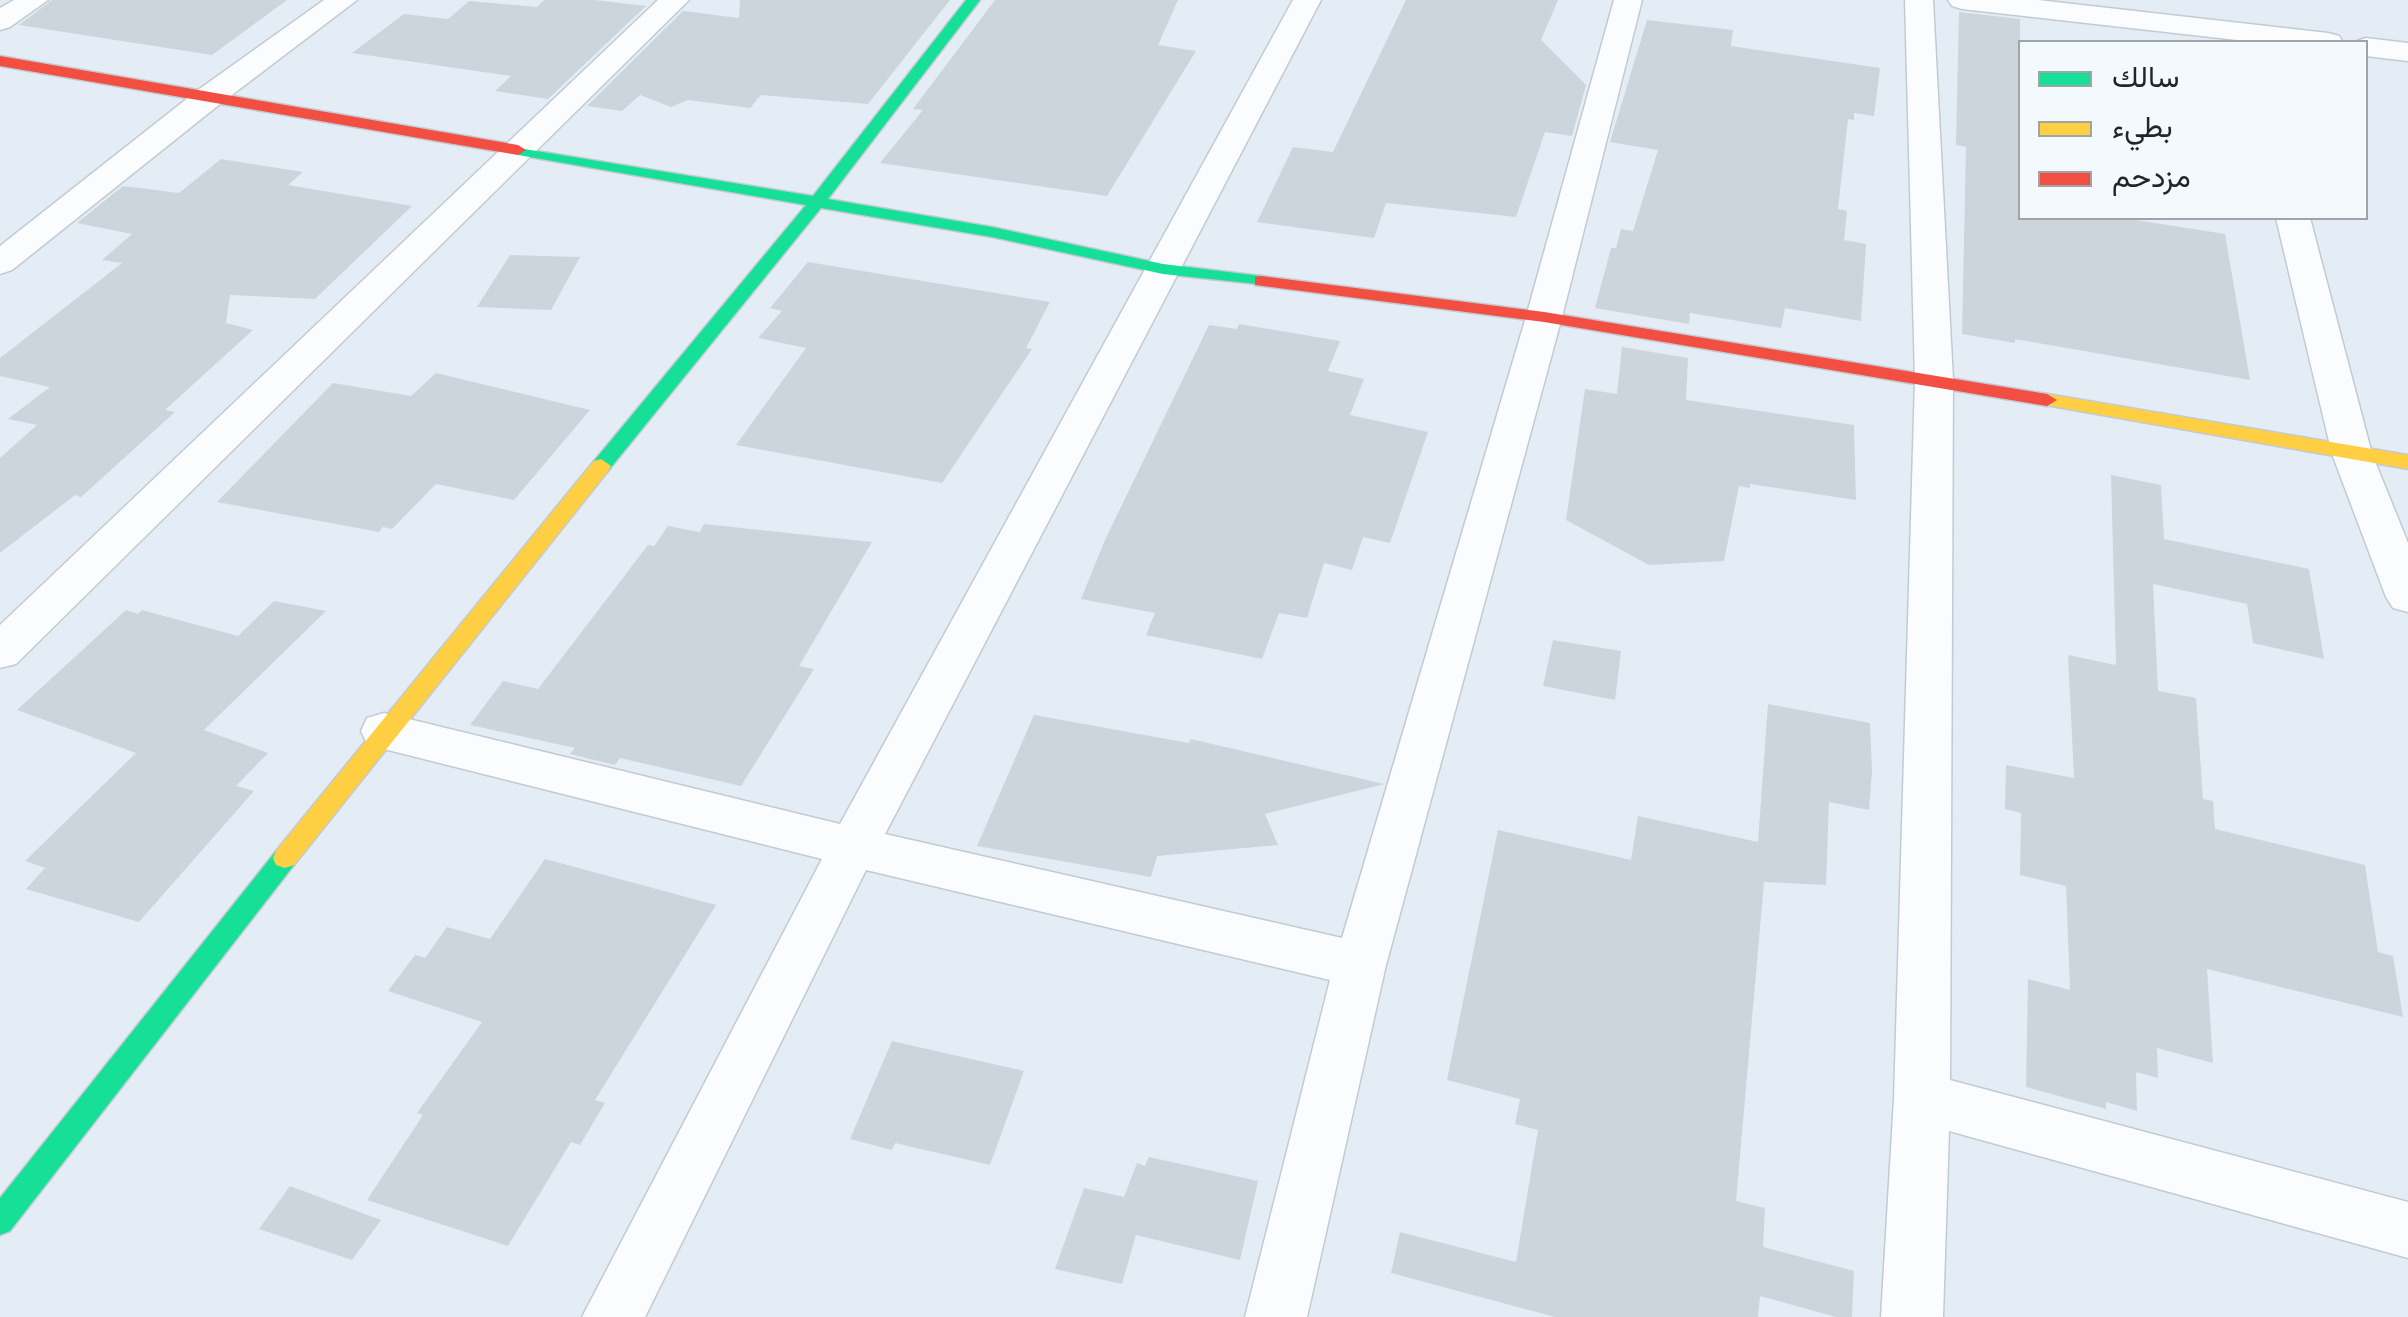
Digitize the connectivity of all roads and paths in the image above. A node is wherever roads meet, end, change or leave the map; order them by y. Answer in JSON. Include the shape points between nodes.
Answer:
{"nodes":[{"id":1,"x":34,"y":0,"type":"edge"},
{"id":2,"x":343,"y":0,"type":"edge"},
{"id":3,"x":676,"y":0,"type":"edge"},
{"id":4,"x":974,"y":0,"type":"edge"},
{"id":5,"x":1307,"y":0,"type":"edge"},
{"id":6,"x":1628,"y":0,"type":"edge"},
{"id":7,"x":1919,"y":0,"type":"edge"},
{"id":8,"x":1962,"y":0,"type":"edge"},
{"id":9,"x":2239,"y":0,"type":"edge"},
{"id":10,"x":0,"y":21,"type":"edge"},
{"id":11,"x":2249,"y":38,"type":"edge"},
{"id":12,"x":2288,"y":40,"type":"edge"},
{"id":13,"x":2368,"y":47,"type":"edge"},
{"id":14,"x":2408,"y":52,"type":"edge"},
{"id":15,"x":0,"y":62,"type":"edge"},
{"id":16,"x":210,"y":97,"type":"junction"},
{"id":17,"x":514,"y":152,"type":"junction"},
{"id":18,"x":817,"y":202,"type":"junction"},
{"id":19,"x":2294,"y":220,"type":"edge"},
{"id":20,"x":0,"y":263,"type":"edge"},
{"id":21,"x":1162,"y":269,"type":"junction"},
{"id":22,"x":1544,"y":317,"type":"junction"},
{"id":23,"x":1934,"y":380,"type":"junction"},
{"id":24,"x":2352,"y":454,"type":"junction"},
{"id":25,"x":2408,"y":462,"type":"edge"},
{"id":26,"x":2408,"y":597,"type":"edge"},
{"id":27,"x":3,"y":645,"type":"edge"},
{"id":28,"x":384,"y":731,"type":"junction"},
{"id":29,"x":854,"y":847,"type":"junction"},
{"id":30,"x":1360,"y":965,"type":"junction"},
{"id":31,"x":1922,"y":1098,"type":"junction"},
{"id":32,"x":0,"y":1221,"type":"edge"},
{"id":33,"x":2408,"y":1230,"type":"edge"},
{"id":34,"x":613,"y":1317,"type":"edge"},
{"id":35,"x":1276,"y":1317,"type":"edge"},
{"id":36,"x":1912,"y":1317,"type":"edge"}],
"edges":[{"from":1,"to":10,"type":"street"},
{"from":2,"to":16,"type":"street"},
{"from":3,"to":17,"type":"street"},
{"from":4,"to":18,"type":"street"},
{"from":5,"to":21,"type":"street"},
{"from":6,"to":22,"type":"street"},
{"from":7,"to":23,"type":"street"},
{"from":8,"to":11,"type":"street"},
{"from":9,"to":11,"type":"street"},
{"from":11,"to":12,"type":"street"},
{"from":13,"to":14,"type":"street"},
{"from":15,"to":16,"type":"street"},
{"from":16,"to":17,"type":"street"},
{"from":16,"to":20,"type":"street"},
{"from":17,"to":18,"type":"street"},
{"from":17,"to":27,"type":"street"},
{"from":18,"to":21,"type":"street"},
{"from":18,"to":28,"type":"street"},
{"from":19,"to":24,"type":"street"},
{"from":21,"to":22,"type":"street"},
{"from":21,"to":29,"type":"street"},
{"from":22,"to":23,"type":"street"},
{"from":22,"to":30,"type":"street"},
{"from":23,"to":24,"type":"street"},
{"from":23,"to":31,"type":"street"},
{"from":24,"to":25,"type":"street"},
{"from":24,"to":26,"type":"street"},
{"from":28,"to":29,"type":"street"},
{"from":28,"to":32,"type":"street"},
{"from":29,"to":30,"type":"street"},
{"from":29,"to":34,"type":"street"},
{"from":30,"to":35,"type":"street"},
{"from":31,"to":33,"type":"street"},
{"from":31,"to":36,"type":"street"}]}
